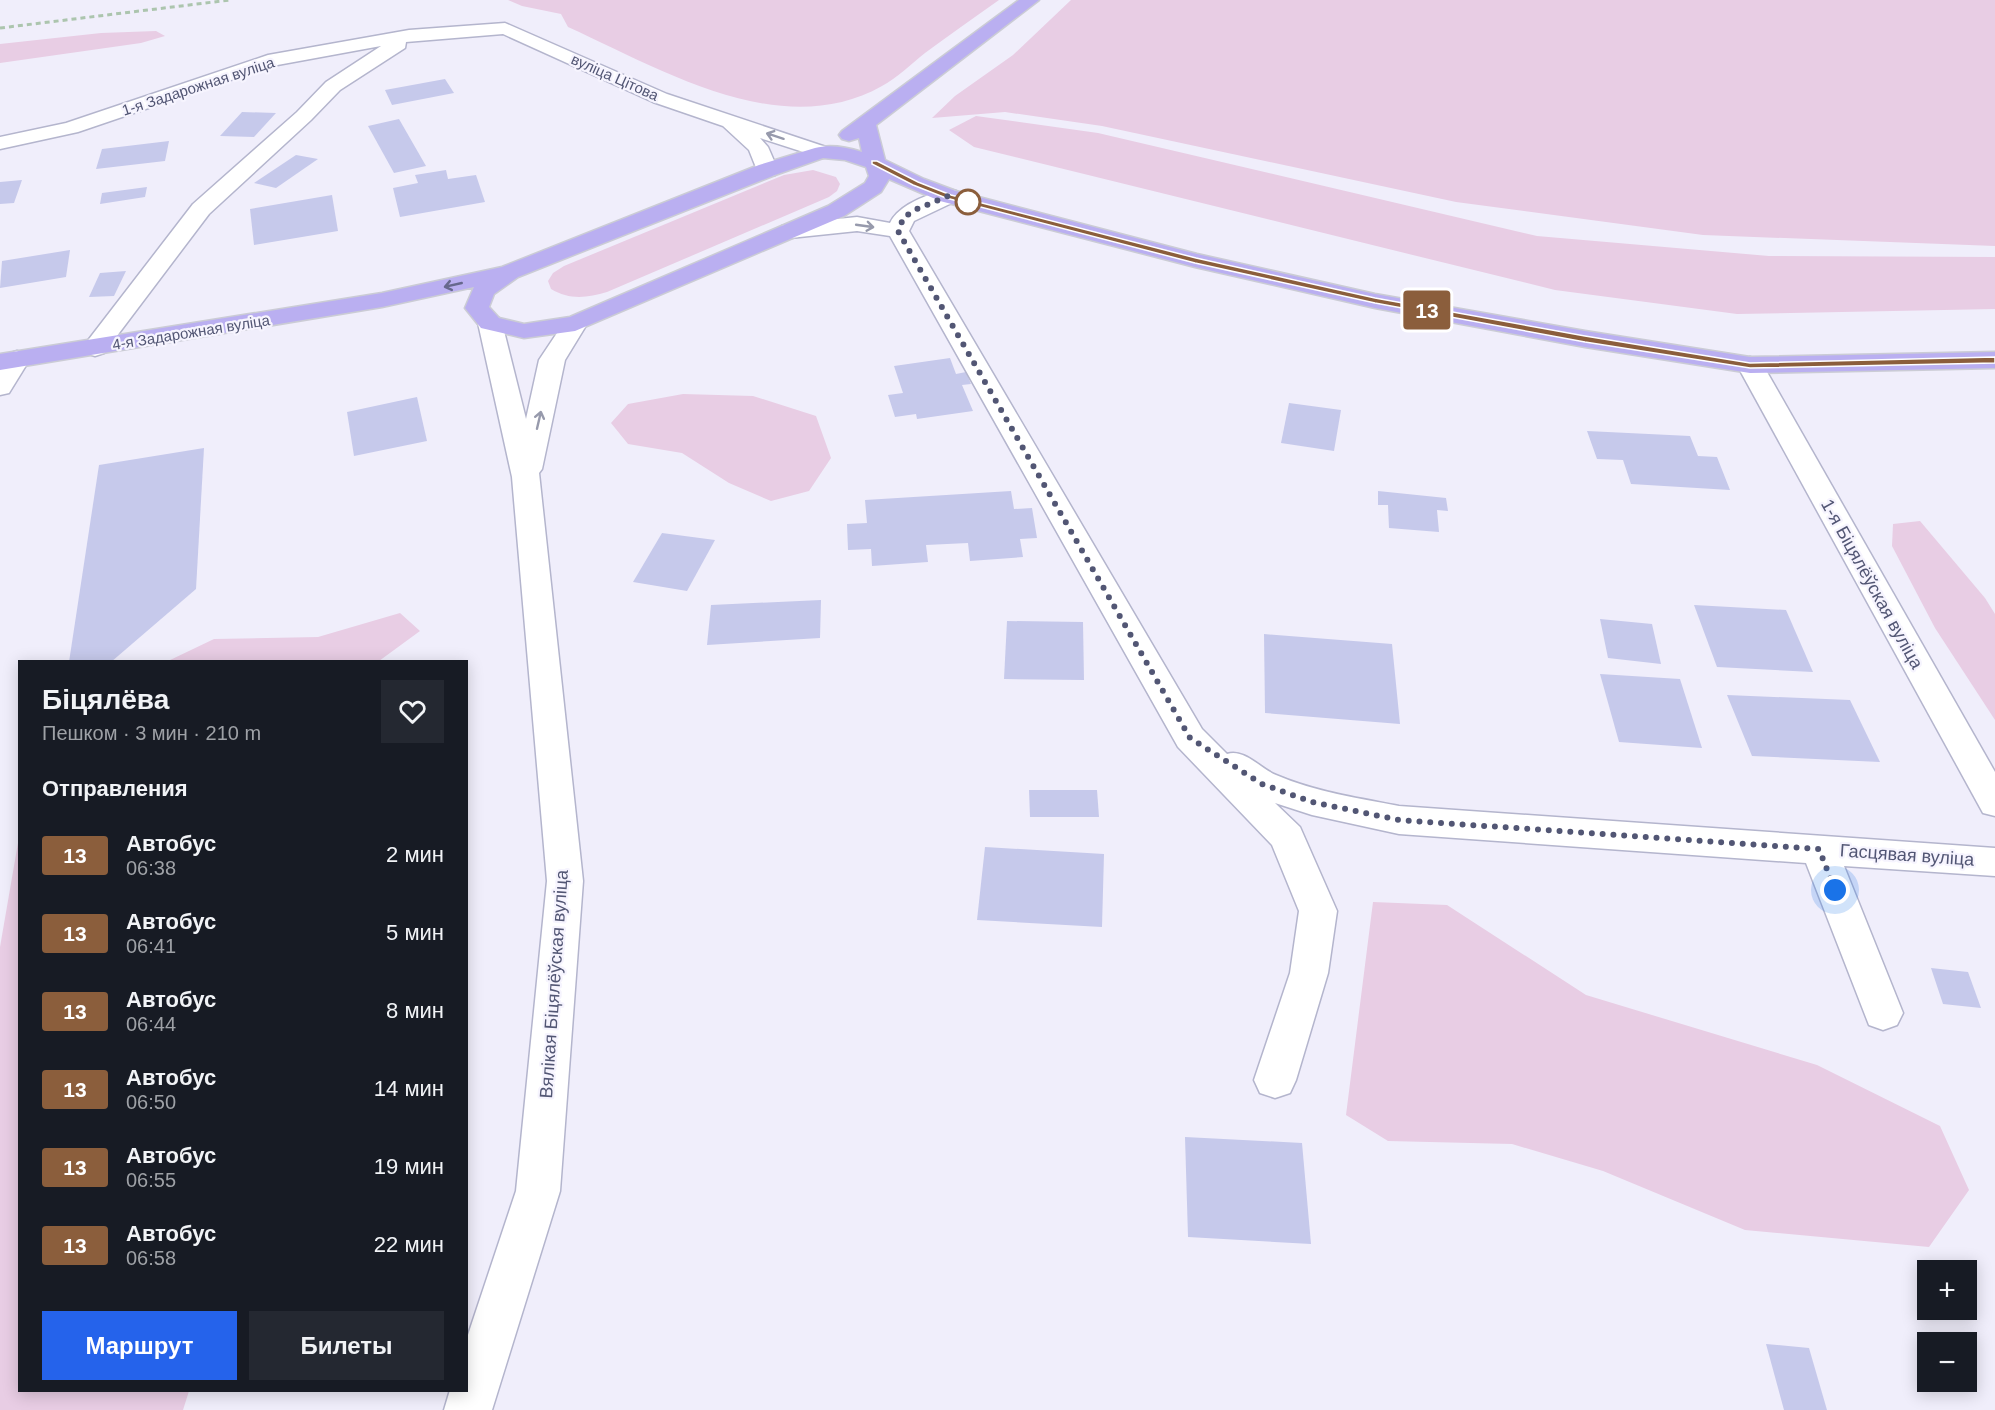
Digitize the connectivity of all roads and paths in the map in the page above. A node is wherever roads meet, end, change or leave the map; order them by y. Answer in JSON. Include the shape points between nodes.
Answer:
{"nodes":[{"id":1,"x":1030,"y":0,"type":"edge"},
{"id":2,"x":505,"y":28,"type":"joint"},
{"id":3,"x":409,"y":36,"type":"junction"},
{"id":4,"x":727,"y":120,"type":"junction"},
{"id":5,"x":866,"y":124,"type":"junction"},
{"id":6,"x":0,"y":143,"type":"edge"},
{"id":7,"x":822,"y":152,"type":"junction"},
{"id":8,"x":875,"y":163,"type":"junction"},
{"id":9,"x":767,"y":170,"type":"junction"},
{"id":10,"x":948,"y":196,"type":"junction"},
{"id":11,"x":836,"y":211,"type":"junction"},
{"id":12,"x":790,"y":231,"type":"junction"},
{"id":13,"x":898,"y":231,"type":"junction"},
{"id":14,"x":510,"y":272,"type":"junction"},
{"id":15,"x":382,"y":300,"type":"junction"},
{"id":16,"x":483,"y":316,"type":"junction"},
{"id":17,"x":575,"y":324,"type":"junction"},
{"id":18,"x":95,"y":348,"type":"junction"},
{"id":19,"x":1995,"y":360,"type":"edge"},
{"id":20,"x":8,"y":361,"type":"edge"},
{"id":21,"x":1750,"y":365,"type":"junction"},
{"id":22,"x":0,"y":387,"type":"edge"},
{"id":23,"x":526,"y":477,"type":"junction"},
{"id":24,"x":1190,"y":738,"type":"junction"},
{"id":25,"x":1995,"y":803,"type":"edge"},
{"id":26,"x":1819,"y":849,"type":"junction"},
{"id":27,"x":1995,"y":862,"type":"edge"},
{"id":28,"x":1883,"y":1013,"type":"dead end"},
{"id":29,"x":1275,"y":1080,"type":"dead end"},
{"id":30,"x":468,"y":1410,"type":"edge"}],
"edges":[{"from":1,"to":5,"type":"main road"},
{"from":2,"to":3,"type":"street","name":"1-я Задарожная вуліца"},
{"from":2,"to":4,"type":"street","name":"вуліца Цітова","via":[[660,98]]},
{"from":3,"to":6,"type":"street","name":"1-я Задарожная вуліца","via":[[268,61],[71,128]]},
{"from":3,"to":18,"type":"street","via":[[333,86],[201,209]]},
{"from":7,"to":4,"type":"street","name":"вуліца Цітова","one_way":true},
{"from":4,"to":9,"type":"street","name":"вуліца Цітова","via":[[758,147]]},
{"from":5,"to":7,"type":"main road"},
{"from":5,"to":8,"type":"main road"},
{"from":7,"to":8,"type":"main road","via":[[847,154]]},
{"from":7,"to":9,"type":"main road"},
{"from":8,"to":10,"type":"main road"},
{"from":8,"to":11,"type":"main road","via":[[880,176],[873,188]]},
{"from":9,"to":14,"type":"main road"},
{"from":10,"to":11,"type":"main road","via":[[883,200]]},
{"from":10,"to":13,"type":"street","via":[[904,217]]},
{"from":10,"to":21,"type":"main road","via":[[1195,260],[1375,301]]},
{"from":11,"to":12,"type":"main road","name":"4-я Задарожная вуліца"},
{"from":12,"to":13,"type":"street","one_way":true,"via":[[857,224]]},
{"from":12,"to":17,"type":"main road","name":"4-я Задарожная вуліца"},
{"from":13,"to":24,"type":"street"},
{"from":14,"to":15,"type":"main road","name":"4-я Задарожная вуліца","one_way":true},
{"from":14,"to":16,"type":"main road","via":[[483,291]]},
{"from":15,"to":16,"type":"main road","name":"4-я Задарожная вуліца"},
{"from":15,"to":18,"type":"main road","name":"4-я Задарожная вуліца"},
{"from":16,"to":17,"type":"main road","name":"4-я Задарожная вуліца","via":[[524,331]]},
{"from":16,"to":23,"type":"street","name":"Вялікая Біцялёўская вуліца"},
{"from":23,"to":17,"type":"street","name":"Вялікая Біцялёўская вуліца","one_way":true,"via":[[552,360]]},
{"from":18,"to":20,"type":"main road","name":"4-я Задарожная вуліца"},
{"from":19,"to":21,"type":"main road"},
{"from":20,"to":22,"type":"street"},
{"from":21,"to":25,"type":"street","name":"1-я Біцялёўская вуліца"},
{"from":23,"to":30,"type":"street","name":"Вялікая Біцялёўская вуліца","via":[[565,881],[538,1191]]},
{"from":24,"to":26,"type":"street","name":"Гасцявая вуліца","via":[[1262,784],[1312,802],[1399,820]]},
{"from":24,"to":29,"type":"street","via":[[1287,837],[1318,911],[1309,973]]},
{"from":26,"to":27,"type":"street","name":"Гасцявая вуліца"},
{"from":26,"to":28,"type":"street"}]}
